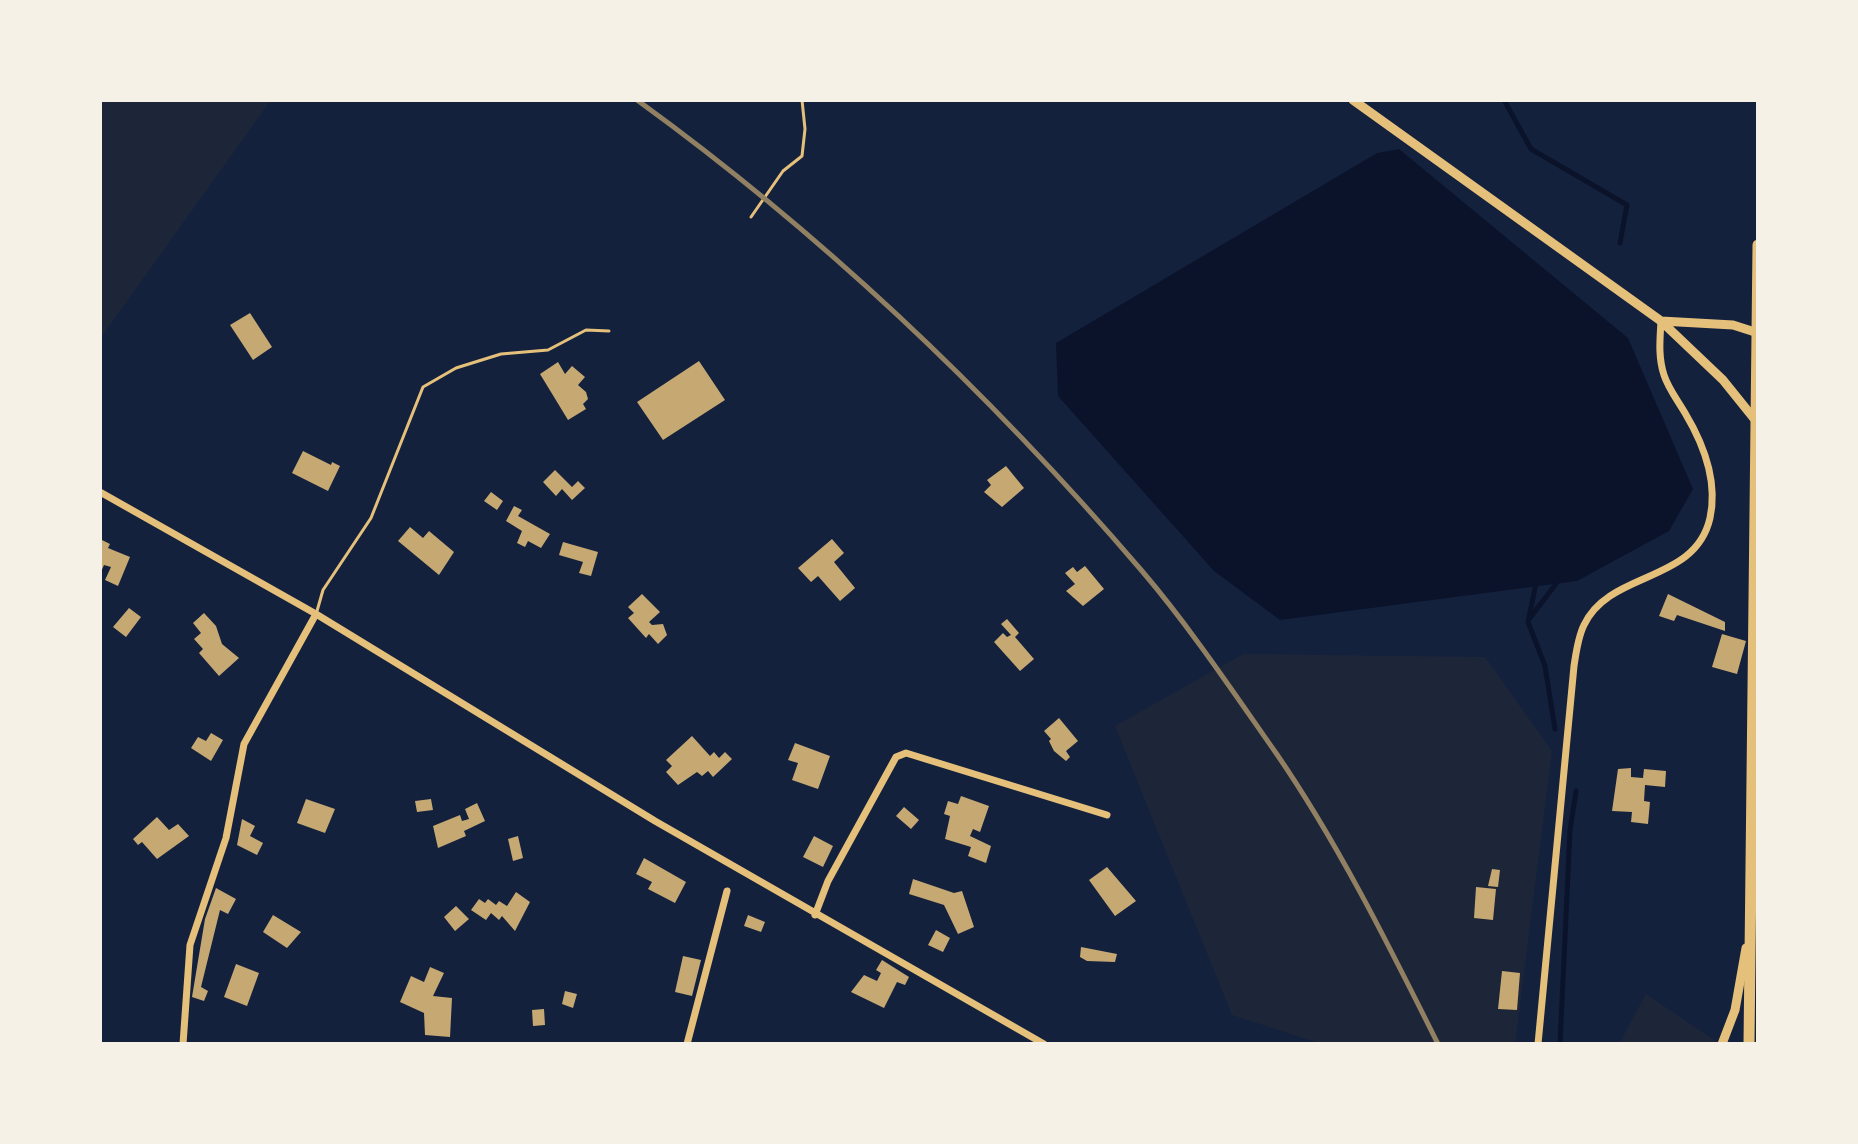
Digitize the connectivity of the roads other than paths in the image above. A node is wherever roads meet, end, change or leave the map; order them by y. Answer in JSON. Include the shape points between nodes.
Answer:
{"nodes":[{"id":1,"x":1353,"y":100,"type":"edge"},
{"id":2,"x":1758,"y":245,"type":"edge"},
{"id":3,"x":1661,"y":321,"type":"junction"},
{"id":4,"x":609,"y":331,"type":"dead end"},
{"id":5,"x":1757,"y":331,"type":"edge"},
{"id":6,"x":1756,"y":421,"type":"edge"},
{"id":7,"x":100,"y":492,"type":"edge"},
{"id":8,"x":316,"y":614,"type":"junction"},
{"id":9,"x":1107,"y":815,"type":"dead end"},
{"id":10,"x":727,"y":891,"type":"dead end"},
{"id":11,"x":815,"y":915,"type":"junction"},
{"id":12,"x":1749,"y":933,"type":"junction"},
{"id":13,"x":183,"y":1044,"type":"edge"},
{"id":14,"x":687,"y":1044,"type":"edge"},
{"id":15,"x":1044,"y":1044,"type":"edge"},
{"id":16,"x":1538,"y":1044,"type":"edge"},
{"id":17,"x":1722,"y":1044,"type":"edge"},
{"id":18,"x":1749,"y":1044,"type":"edge"}],
"edges":[{"from":1,"to":3,"type":"main road"},
{"from":2,"to":5,"type":"main road"},
{"from":3,"to":5,"type":"main road"},
{"from":3,"to":6,"type":"main road","via":[[1723,380]]},
{"from":3,"to":16,"type":"street","via":[[1659,352],[1665,378],[1706,456],[1712,507],[1694,550],[1671,568],[1617,593],[1584,624],[1574,666]]},
{"from":4,"to":8,"type":"lane","via":[[586,330],[548,350],[471,363],[423,387],[371,518],[323,590]]},
{"from":5,"to":6,"type":"main road"},
{"from":6,"to":12,"type":"main road"},
{"from":7,"to":8,"type":"street"},
{"from":8,"to":11,"type":"street"},
{"from":8,"to":13,"type":"street","via":[[244,744],[226,838],[190,945]]},
{"from":9,"to":11,"type":"street","via":[[906,753],[896,757]]},
{"from":10,"to":14,"type":"street"},
{"from":11,"to":15,"type":"street"},
{"from":12,"to":17,"type":"main road","via":[[1735,1010]]},
{"from":12,"to":18,"type":"main road"}]}
